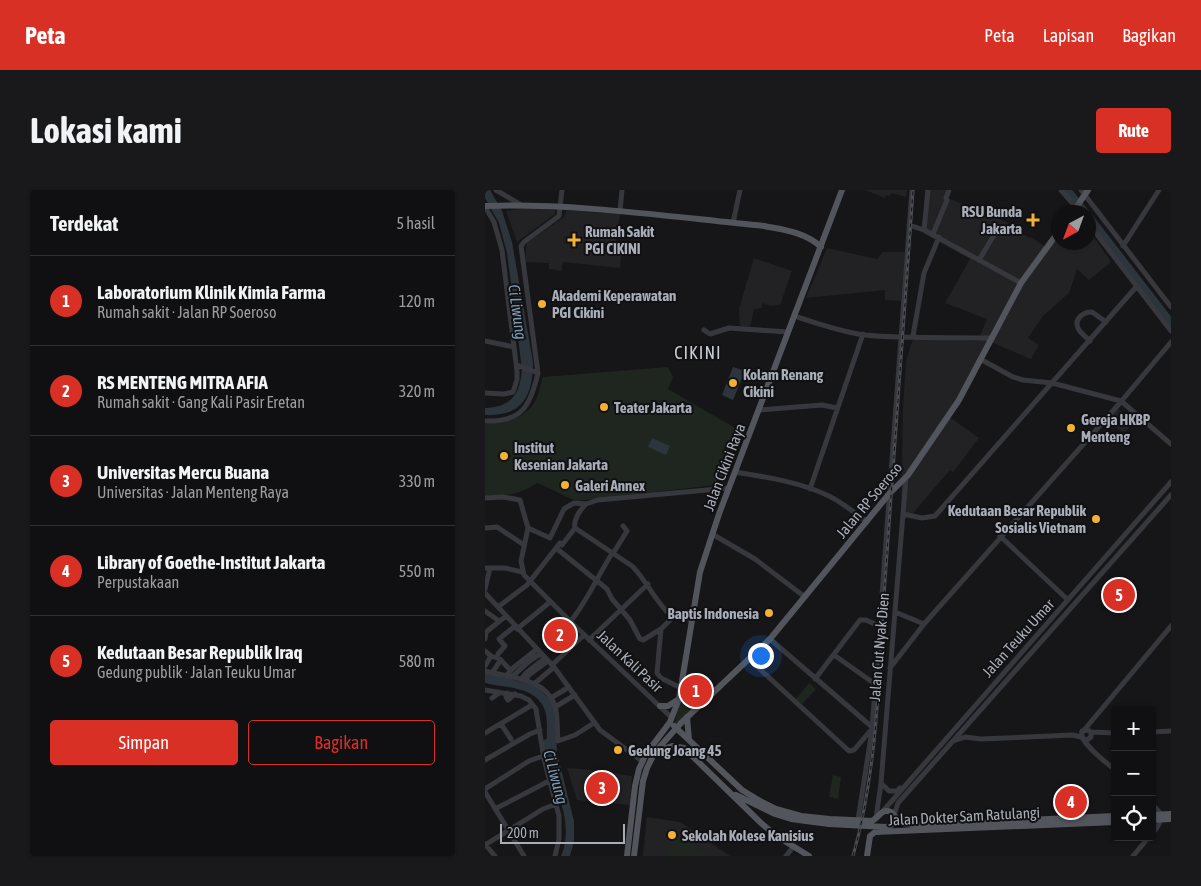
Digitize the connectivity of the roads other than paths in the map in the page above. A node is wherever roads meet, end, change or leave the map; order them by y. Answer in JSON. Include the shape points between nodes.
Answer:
{"nodes":[{"id":1,"x":496,"y":190,"type":"edge"},
{"id":2,"x":562,"y":190,"type":"edge"},
{"id":3,"x":623,"y":190,"type":"edge"},
{"id":4,"x":740,"y":190,"type":"edge"},
{"id":5,"x":843,"y":190,"type":"edge"},
{"id":6,"x":911,"y":190,"type":"edge"},
{"id":7,"x":928,"y":190,"type":"edge"},
{"id":8,"x":949,"y":190,"type":"edge"},
{"id":9,"x":1061,"y":190,"type":"edge"},
{"id":10,"x":1159,"y":190,"type":"edge"},
{"id":11,"x":1084,"y":193,"type":"edge"},
{"id":12,"x":521,"y":205,"type":"junction"},
{"id":13,"x":1073,"y":205,"type":"edge"},
{"id":14,"x":1079,"y":205,"type":"edge"},
{"id":15,"x":486,"y":206,"type":"edge"},
{"id":16,"x":561,"y":206,"type":"junction"},
{"id":17,"x":620,"y":211,"type":"junction"},
{"id":18,"x":733,"y":223,"type":"junction"},
{"id":19,"x":909,"y":225,"type":"junction"},
{"id":20,"x":924,"y":230,"type":"junction"},
{"id":21,"x":997,"y":230,"type":"dead end"},
{"id":22,"x":1096,"y":233,"type":"edge"},
{"id":23,"x":933,"y":234,"type":"junction"},
{"id":24,"x":825,"y":235,"type":"junction"},
{"id":25,"x":806,"y":236,"type":"junction"},
{"id":26,"x":939,"y":238,"type":"junction"},
{"id":27,"x":1051,"y":243,"type":"edge"},
{"id":28,"x":1123,"y":246,"type":"junction"},
{"id":29,"x":821,"y":247,"type":"junction"},
{"id":30,"x":979,"y":260,"type":"junction"},
{"id":31,"x":1021,"y":283,"type":"junction"},
{"id":32,"x":1137,"y":286,"type":"junction"},
{"id":33,"x":1171,"y":306,"type":"edge"},
{"id":34,"x":794,"y":316,"type":"junction"},
{"id":35,"x":1106,"y":322,"type":"junction"},
{"id":36,"x":704,"y":330,"type":"dead end"},
{"id":37,"x":1171,"y":331,"type":"edge"},
{"id":38,"x":788,"y":332,"type":"junction"},
{"id":39,"x":863,"y":334,"type":"junction"},
{"id":40,"x":913,"y":336,"type":"junction"},
{"id":41,"x":900,"y":337,"type":"junction"},
{"id":42,"x":991,"y":338,"type":"junction"},
{"id":43,"x":485,"y":340,"type":"edge"},
{"id":44,"x":1090,"y":341,"type":"junction"},
{"id":45,"x":1171,"y":342,"type":"edge"},
{"id":46,"x":514,"y":347,"type":"junction"},
{"id":47,"x":980,"y":359,"type":"junction"},
{"id":48,"x":519,"y":366,"type":"junction"},
{"id":49,"x":535,"y":372,"type":"junction"},
{"id":50,"x":1052,"y":383,"type":"junction"},
{"id":51,"x":485,"y":393,"type":"edge"},
{"id":52,"x":1121,"y":401,"type":"junction"},
{"id":53,"x":837,"y":408,"type":"junction"},
{"id":54,"x":759,"y":410,"type":"junction"},
{"id":55,"x":485,"y":421,"type":"edge"},
{"id":56,"x":1171,"y":444,"type":"edge"},
{"id":57,"x":735,"y":472,"type":"junction"},
{"id":58,"x":906,"y":477,"type":"junction"},
{"id":59,"x":1171,"y":482,"type":"edge"},
{"id":60,"x":729,"y":488,"type":"junction"},
{"id":61,"x":810,"y":489,"type":"junction"},
{"id":62,"x":889,"y":494,"type":"junction"},
{"id":63,"x":1171,"y":495,"type":"edge"},
{"id":64,"x":485,"y":498,"type":"edge"},
{"id":65,"x":586,"y":504,"type":"junction"},
{"id":66,"x":903,"y":514,"type":"junction"},
{"id":67,"x":867,"y":522,"type":"junction"},
{"id":68,"x":623,"y":526,"type":"dead end"},
{"id":69,"x":485,"y":528,"type":"edge"},
{"id":70,"x":528,"y":528,"type":"junction"},
{"id":71,"x":575,"y":528,"type":"junction"},
{"id":72,"x":712,"y":534,"type":"junction"},
{"id":73,"x":1000,"y":536,"type":"junction"},
{"id":74,"x":550,"y":538,"type":"junction"},
{"id":75,"x":560,"y":543,"type":"junction"},
{"id":76,"x":1119,"y":543,"type":"junction"},
{"id":77,"x":524,"y":545,"type":"junction"},
{"id":78,"x":556,"y":548,"type":"junction"},
{"id":79,"x":1125,"y":548,"type":"junction"},
{"id":80,"x":613,"y":552,"type":"junction"},
{"id":81,"x":487,"y":568,"type":"edge"},
{"id":82,"x":522,"y":572,"type":"junction"},
{"id":83,"x":530,"y":581,"type":"junction"},
{"id":84,"x":597,"y":581,"type":"junction"},
{"id":85,"x":648,"y":584,"type":"junction"},
{"id":86,"x":485,"y":589,"type":"edge"},
{"id":87,"x":485,"y":593,"type":"edge"},
{"id":88,"x":805,"y":597,"type":"junction"},
{"id":89,"x":1068,"y":600,"type":"junction"},
{"id":90,"x":549,"y":603,"type":"junction"},
{"id":91,"x":498,"y":607,"type":"junction"},
{"id":92,"x":1062,"y":607,"type":"junction"},
{"id":93,"x":485,"y":611,"type":"edge"},
{"id":94,"x":622,"y":611,"type":"junction"},
{"id":95,"x":895,"y":612,"type":"junction"},
{"id":96,"x":1068,"y":612,"type":"junction"},
{"id":97,"x":506,"y":616,"type":"junction"},
{"id":98,"x":673,"y":617,"type":"junction"},
{"id":99,"x":692,"y":620,"type":"junction"},
{"id":100,"x":499,"y":621,"type":"junction"},
{"id":101,"x":571,"y":622,"type":"junction"},
{"id":102,"x":924,"y":624,"type":"junction"},
{"id":103,"x":879,"y":626,"type":"junction"},
{"id":104,"x":1171,"y":626,"type":"edge"},
{"id":105,"x":516,"y":627,"type":"junction"},
{"id":106,"x":661,"y":629,"type":"junction"},
{"id":107,"x":485,"y":634,"type":"edge"},
{"id":108,"x":584,"y":635,"type":"junction"},
{"id":109,"x":770,"y":639,"type":"junction"},
{"id":110,"x":589,"y":640,"type":"junction"},
{"id":111,"x":537,"y":649,"type":"junction"},
{"id":112,"x":485,"y":651,"type":"edge"},
{"id":113,"x":498,"y":654,"type":"dead end"},
{"id":114,"x":834,"y":655,"type":"junction"},
{"id":115,"x":491,"y":656,"type":"junction"},
{"id":116,"x":750,"y":660,"type":"junction"},
{"id":117,"x":500,"y":661,"type":"junction"},
{"id":118,"x":548,"y":661,"type":"junction"},
{"id":119,"x":1011,"y":664,"type":"junction"},
{"id":120,"x":485,"y":666,"type":"edge"},
{"id":121,"x":889,"y":668,"type":"junction"},
{"id":122,"x":510,"y":670,"type":"junction"},
{"id":123,"x":1017,"y":670,"type":"junction"},
{"id":124,"x":485,"y":671,"type":"edge"},
{"id":125,"x":492,"y":673,"type":"junction"},
{"id":126,"x":506,"y":676,"type":"junction"},
{"id":127,"x":512,"y":677,"type":"junction"},
{"id":128,"x":524,"y":679,"type":"junction"},
{"id":129,"x":815,"y":679,"type":"junction"},
{"id":130,"x":534,"y":684,"type":"junction"},
{"id":131,"x":875,"y":684,"type":"junction"},
{"id":132,"x":569,"y":687,"type":"junction"},
{"id":133,"x":485,"y":690,"type":"edge"},
{"id":134,"x":498,"y":692,"type":"junction"},
{"id":135,"x":680,"y":694,"type":"junction"},
{"id":136,"x":575,"y":695,"type":"junction"},
{"id":137,"x":492,"y":698,"type":"dead end"},
{"id":138,"x":551,"y":698,"type":"junction"},
{"id":139,"x":532,"y":704,"type":"junction"},
{"id":140,"x":700,"y":705,"type":"junction"},
{"id":141,"x":660,"y":706,"type":"junction"},
{"id":142,"x":555,"y":707,"type":"junction"},
{"id":143,"x":687,"y":717,"type":"junction"},
{"id":144,"x":671,"y":720,"type":"junction"},
{"id":145,"x":961,"y":720,"type":"junction"},
{"id":146,"x":594,"y":723,"type":"junction"},
{"id":147,"x":501,"y":724,"type":"junction"},
{"id":148,"x":967,"y":726,"type":"junction"},
{"id":149,"x":676,"y":728,"type":"junction"},
{"id":150,"x":872,"y":729,"type":"junction"},
{"id":151,"x":540,"y":730,"type":"junction"},
{"id":152,"x":1171,"y":731,"type":"edge"},
{"id":153,"x":1156,"y":732,"type":"edge"},
{"id":154,"x":485,"y":733,"type":"edge"},
{"id":155,"x":1111,"y":733,"type":"edge"},
{"id":156,"x":1086,"y":734,"type":"junction"},
{"id":157,"x":973,"y":738,"type":"junction"},
{"id":158,"x":511,"y":739,"type":"dead end"},
{"id":159,"x":690,"y":741,"type":"junction"},
{"id":160,"x":951,"y":743,"type":"junction"},
{"id":161,"x":684,"y":748,"type":"junction"},
{"id":162,"x":655,"y":752,"type":"junction"},
{"id":163,"x":543,"y":756,"type":"junction"},
{"id":164,"x":485,"y":760,"type":"edge"},
{"id":165,"x":642,"y":761,"type":"junction"},
{"id":166,"x":1111,"y":766,"type":"edge"},
{"id":167,"x":549,"y":782,"type":"junction"},
{"id":168,"x":881,"y":783,"type":"junction"},
{"id":169,"x":903,"y":787,"type":"junction"},
{"id":170,"x":485,"y":791,"type":"edge"},
{"id":171,"x":731,"y":792,"type":"junction"},
{"id":172,"x":556,"y":804,"type":"junction"},
{"id":173,"x":495,"y":809,"type":"junction"},
{"id":174,"x":1156,"y":810,"type":"edge"},
{"id":175,"x":883,"y":811,"type":"junction"},
{"id":176,"x":1171,"y":814,"type":"edge"},
{"id":177,"x":894,"y":816,"type":"junction"},
{"id":178,"x":1156,"y":816,"type":"edge"},
{"id":179,"x":1111,"y":817,"type":"edge"},
{"id":180,"x":1161,"y":817,"type":"junction"},
{"id":181,"x":876,"y":818,"type":"junction"},
{"id":182,"x":1171,"y":818,"type":"edge"},
{"id":183,"x":1156,"y":819,"type":"edge"},
{"id":184,"x":858,"y":820,"type":"junction"},
{"id":185,"x":1089,"y":820,"type":"junction"},
{"id":186,"x":1111,"y":822,"type":"edge"},
{"id":187,"x":963,"y":826,"type":"junction"},
{"id":188,"x":1156,"y":830,"type":"edge"},
{"id":189,"x":509,"y":831,"type":"junction"},
{"id":190,"x":1146,"y":841,"type":"edge"},
{"id":191,"x":485,"y":845,"type":"edge"},
{"id":192,"x":793,"y":847,"type":"junction"},
{"id":193,"x":495,"y":856,"type":"edge"},
{"id":194,"x":524,"y":856,"type":"edge"},
{"id":195,"x":555,"y":856,"type":"edge"},
{"id":196,"x":627,"y":856,"type":"edge"},
{"id":197,"x":634,"y":856,"type":"edge"},
{"id":198,"x":786,"y":856,"type":"edge"},
{"id":199,"x":809,"y":856,"type":"edge"},
{"id":200,"x":867,"y":856,"type":"edge"},
{"id":201,"x":1133,"y":856,"type":"edge"}],
"edges":[{"from":1,"to":12,"type":"street"},
{"from":2,"to":16,"type":"street"},
{"from":3,"to":17,"type":"street"},
{"from":4,"to":18,"type":"street"},
{"from":5,"to":24,"type":"main road","name":"Jalan Cikini Raya"},
{"from":6,"to":19,"type":"street"},
{"from":7,"to":20,"type":"street"},
{"from":8,"to":23,"type":"street"},
{"from":9,"to":13,"type":"street"},
{"from":10,"to":28,"type":"street"},
{"from":11,"to":14,"type":"main road"},
{"from":11,"to":28,"type":"street"},
{"from":12,"to":15,"type":"main road"},
{"from":12,"to":16,"type":"main road"},
{"from":15,"to":46,"type":"street","via":[[502,250]]},
{"from":16,"to":17,"type":"main road"},
{"from":16,"to":49,"type":"street","via":[[557,218],[521,246]]},
{"from":17,"to":18,"type":"main road"},
{"from":18,"to":25,"type":"main road"},
{"from":19,"to":20,"type":"street"},
{"from":19,"to":41,"type":"street"},
{"from":20,"to":23,"type":"street"},
{"from":21,"to":30,"type":"street"},
{"from":22,"to":32,"type":"street"},
{"from":23,"to":26,"type":"street"},
{"from":24,"to":25,"type":"main road"},
{"from":24,"to":29,"type":"main road","name":"Jalan Cikini Raya"},
{"from":25,"to":29,"type":"main road"},
{"from":26,"to":30,"type":"street"},
{"from":26,"to":40,"type":"street","via":[[924,273]]},
{"from":27,"to":31,"type":"main road","name":"Jalan RP Soeroso"},
{"from":28,"to":33,"type":"street"},
{"from":29,"to":34,"type":"main road","name":"Jalan Cikini Raya"},
{"from":30,"to":31,"type":"street"},
{"from":31,"to":42,"type":"main road","name":"Jalan RP Soeroso"},
{"from":32,"to":35,"type":"street"},
{"from":32,"to":37,"type":"street"},
{"from":34,"to":38,"type":"main road","name":"Jalan Cikini Raya"},
{"from":34,"to":39,"type":"street"},
{"from":35,"to":44,"type":"street"},
{"from":35,"to":44,"type":"street","via":[[1092,312],[1079,317],[1077,326]]},
{"from":36,"to":38,"type":"street","via":[[710,334],[729,328]]},
{"from":38,"to":54,"type":"main road","name":"Jalan Cikini Raya"},
{"from":39,"to":41,"type":"street"},
{"from":39,"to":53,"type":"street"},
{"from":40,"to":41,"type":"street"},
{"from":40,"to":42,"type":"street"},
{"from":41,"to":62,"type":"street"},
{"from":42,"to":47,"type":"main road","name":"Jalan RP Soeroso"},
{"from":43,"to":46,"type":"street"},
{"from":44,"to":50,"type":"street"},
{"from":45,"to":52,"type":"street"},
{"from":46,"to":48,"type":"street"},
{"from":47,"to":50,"type":"street","via":[[1013,377]]},
{"from":47,"to":58,"type":"main road","name":"Jalan RP Soeroso","via":[[959,400]]},
{"from":48,"to":49,"type":"street"},
{"from":48,"to":51,"type":"street","via":[[513,392]]},
{"from":49,"to":55,"type":"street","via":[[531,400],[522,411],[508,419]]},
{"from":50,"to":52,"type":"street"},
{"from":50,"to":66,"type":"street","via":[[935,516],[922,518]]},
{"from":52,"to":56,"type":"street"},
{"from":52,"to":73,"type":"street"},
{"from":53,"to":54,"type":"street","via":[[822,405]]},
{"from":53,"to":61,"type":"street"},
{"from":54,"to":57,"type":"main road","name":"Jalan Cikini Raya"},
{"from":57,"to":60,"type":"main road","name":"Jalan Cikini Raya"},
{"from":57,"to":61,"type":"street","via":[[774,478]]},
{"from":58,"to":62,"type":"main road","name":"Jalan RP Soeroso"},
{"from":58,"to":66,"type":"street","name":"Jalan Cut Nyak Dien"},
{"from":59,"to":76,"type":"street","name":"Jalan Teuku Umar"},
{"from":60,"to":65,"type":"street","via":[[598,500]]},
{"from":60,"to":72,"type":"main road","name":"Jalan Cikini Raya"},
{"from":61,"to":67,"type":"street","via":[[841,503]]},
{"from":62,"to":67,"type":"main road","name":"Jalan RP Soeroso"},
{"from":62,"to":103,"type":"street"},
{"from":63,"to":79,"type":"street","name":"Jalan Teuku Umar"},
{"from":64,"to":70,"type":"street","via":[[520,500]]},
{"from":65,"to":71,"type":"street"},
{"from":65,"to":74,"type":"street","via":[[574,503],[564,509]]},
{"from":66,"to":95,"type":"street","name":"Jalan Cut Nyak Dien"},
{"from":67,"to":88,"type":"main road","name":"Jalan RP Soeroso"},
{"from":68,"to":80,"type":"street","via":[[627,531]]},
{"from":69,"to":77,"type":"street","via":[[497,527]]},
{"from":70,"to":74,"type":"street"},
{"from":70,"to":77,"type":"street"},
{"from":71,"to":75,"type":"street","via":[[562,545]]},
{"from":71,"to":80,"type":"street"},
{"from":72,"to":88,"type":"street","via":[[755,559]]},
{"from":72,"to":99,"type":"main road","name":"Jalan Cikini Raya","via":[[700,572]]},
{"from":73,"to":89,"type":"street"},
{"from":73,"to":102,"type":"street"},
{"from":74,"to":75,"type":"street"},
{"from":75,"to":78,"type":"street"},
{"from":76,"to":79,"type":"street"},
{"from":76,"to":89,"type":"street","name":"Jalan Teuku Umar"},
{"from":77,"to":82,"type":"street"},
{"from":78,"to":83,"type":"street"},
{"from":78,"to":84,"type":"street"},
{"from":79,"to":96,"type":"street","name":"Jalan Teuku Umar"},
{"from":80,"to":84,"type":"street"},
{"from":80,"to":85,"type":"street"},
{"from":81,"to":82,"type":"street"},
{"from":81,"to":86,"type":"street"},
{"from":82,"to":83,"type":"street","name":"Jalan Kali Pasir"},
{"from":83,"to":90,"type":"street","name":"Jalan Kali Pasir"},
{"from":83,"to":91,"type":"street"},
{"from":84,"to":94,"type":"street","via":[[607,589]]},
{"from":84,"to":101,"type":"street"},
{"from":85,"to":94,"type":"street"},
{"from":85,"to":98,"type":"street"},
{"from":87,"to":91,"type":"street"},
{"from":88,"to":109,"type":"main road","name":"Jalan RP Soeroso"},
{"from":89,"to":92,"type":"street","name":"Jalan Teuku Umar"},
{"from":90,"to":101,"type":"street","name":"Jalan Kali Pasir"},
{"from":90,"to":105,"type":"street"},
{"from":91,"to":97,"type":"street"},
{"from":92,"to":96,"type":"street"},
{"from":92,"to":119,"type":"street","name":"Jalan Teuku Umar"},
{"from":93,"to":100,"type":"street"},
{"from":94,"to":106,"type":"street","via":[[640,639]]},
{"from":94,"to":110,"type":"street"},
{"from":95,"to":102,"type":"street"},
{"from":95,"to":121,"type":"street","name":"Jalan Cut Nyak Dien"},
{"from":96,"to":123,"type":"street","name":"Jalan Teuku Umar"},
{"from":97,"to":100,"type":"street"},
{"from":97,"to":105,"type":"street"},
{"from":98,"to":99,"type":"street"},
{"from":98,"to":106,"type":"street"},
{"from":99,"to":135,"type":"main road","name":"Jalan Cikini Raya"},
{"from":100,"to":107,"type":"street"},
{"from":101,"to":108,"type":"street","name":"Jalan Kali Pasir"},
{"from":102,"to":121,"type":"street"},
{"from":103,"to":114,"type":"street","via":[[862,619]]},
{"from":103,"to":131,"type":"street"},
{"from":104,"to":156,"type":"street","via":[[1091,723]]},
{"from":105,"to":111,"type":"street"},
{"from":105,"to":113,"type":"street","via":[[499,639],[505,646]]},
{"from":106,"to":135,"type":"street","via":[[657,673]]},
{"from":108,"to":110,"type":"street","name":"Jalan Kali Pasir"},
{"from":108,"to":118,"type":"street"},
{"from":109,"to":116,"type":"main road","name":"Jalan RP Soeroso"},
{"from":109,"to":129,"type":"street"},
{"from":110,"to":141,"type":"street","name":"Jalan Kali Pasir"},
{"from":111,"to":118,"type":"street"},
{"from":111,"to":122,"type":"street"},
{"from":112,"to":115,"type":"street"},
{"from":114,"to":129,"type":"street"},
{"from":114,"to":131,"type":"street"},
{"from":115,"to":117,"type":"street"},
{"from":115,"to":120,"type":"street"},
{"from":116,"to":140,"type":"main road","name":"Jalan RP Soeroso"},
{"from":116,"to":150,"type":"street","via":[[849,751],[854,750]]},
{"from":117,"to":122,"type":"street"},
{"from":117,"to":125,"type":"street"},
{"from":118,"to":127,"type":"street","via":[[539,655]]},
{"from":118,"to":128,"type":"street","via":[[526,673]]},
{"from":118,"to":130,"type":"street"},
{"from":118,"to":132,"type":"street"},
{"from":119,"to":123,"type":"street"},
{"from":119,"to":145,"type":"street","name":"Jalan Teuku Umar"},
{"from":121,"to":168,"type":"street","name":"Jalan Cut Nyak Dien"},
{"from":122,"to":126,"type":"street"},
{"from":123,"to":148,"type":"street","name":"Jalan Teuku Umar"},
{"from":124,"to":125,"type":"street"},
{"from":125,"to":126,"type":"street"},
{"from":126,"to":127,"type":"street"},
{"from":127,"to":128,"type":"street"},
{"from":128,"to":130,"type":"street"},
{"from":129,"to":150,"type":"street"},
{"from":130,"to":138,"type":"street"},
{"from":131,"to":150,"type":"street"},
{"from":132,"to":136,"type":"street"},
{"from":132,"to":138,"type":"street"},
{"from":133,"to":134,"type":"street"},
{"from":134,"to":137,"type":"street"},
{"from":134,"to":139,"type":"street","via":[[515,694]]},
{"from":135,"to":140,"type":"main road"},
{"from":135,"to":141,"type":"main road","via":[[669,706]]},
{"from":135,"to":144,"type":"main road","name":"Jalan Cikini Raya"},
{"from":136,"to":142,"type":"street"},
{"from":136,"to":146,"type":"street"},
{"from":138,"to":142,"type":"street"},
{"from":139,"to":147,"type":"street"},
{"from":139,"to":151,"type":"street"},
{"from":140,"to":143,"type":"main road","name":"Jalan RP Soeroso"},
{"from":141,"to":144,"type":"street","name":"Jalan Kali Pasir"},
{"from":142,"to":146,"type":"street","via":[[559,741]]},
{"from":143,"to":149,"type":"main road","name":"Jalan RP Soeroso"},
{"from":143,"to":159,"type":"main road"},
{"from":144,"to":149,"type":"main road"},
{"from":144,"to":165,"type":"main road","name":"Jalan Cikini Raya"},
{"from":145,"to":148,"type":"street"},
{"from":145,"to":169,"type":"street","name":"Jalan Teuku Umar"},
{"from":146,"to":165,"type":"street"},
{"from":147,"to":154,"type":"street"},
{"from":147,"to":158,"type":"street"},
{"from":148,"to":157,"type":"street"},
{"from":148,"to":160,"type":"street","name":"Jalan Teuku Umar"},
{"from":149,"to":159,"type":"main road"},
{"from":149,"to":162,"type":"main road","name":"Jalan RP Soeroso"},
{"from":150,"to":184,"type":"street"},
{"from":151,"to":163,"type":"street"},
{"from":151,"to":164,"type":"street"},
{"from":152,"to":153,"type":"street"},
{"from":155,"to":156,"type":"street"},
{"from":156,"to":157,"type":"street"},
{"from":156,"to":166,"type":"street","via":[[1090,748]]},
{"from":157,"to":160,"type":"street"},
{"from":159,"to":161,"type":"main road"},
{"from":159,"to":184,"type":"main road","via":[[742,790],[777,809],[801,816]]},
{"from":160,"to":177,"type":"street","name":"Jalan Teuku Umar","via":[[898,803]]},
{"from":161,"to":162,"type":"main road","via":[[672,746]]},
{"from":161,"to":171,"type":"main road"},
{"from":162,"to":197,"type":"main road","name":"Jalan RP Soeroso","via":[[643,781]]},
{"from":163,"to":167,"type":"street"},
{"from":163,"to":170,"type":"street","via":[[529,761]]},
{"from":165,"to":196,"type":"main road","name":"Jalan Cikini Raya","via":[[635,786]]},
{"from":167,"to":172,"type":"street"},
{"from":167,"to":173,"type":"street"},
{"from":168,"to":169,"type":"street","via":[[889,791]]},
{"from":168,"to":181,"type":"street","name":"Jalan Cut Nyak Dien"},
{"from":169,"to":175,"type":"street","name":"Jalan Teuku Umar"},
{"from":170,"to":173,"type":"street"},
{"from":171,"to":177,"type":"main road","via":[[775,814],[807,821],[886,827],[894,824]]},
{"from":171,"to":192,"type":"main road","via":[[761,823]]},
{"from":172,"to":189,"type":"street"},
{"from":172,"to":195,"type":"street","via":[[560,828]]},
{"from":173,"to":189,"type":"street"},
{"from":174,"to":180,"type":"street"},
{"from":175,"to":177,"type":"main road","name":"Jalan Dokter Sam Ratulangi"},
{"from":175,"to":181,"type":"main road"},
{"from":176,"to":180,"type":"main road"},
{"from":177,"to":187,"type":"main road","name":"Jalan Dokter Sam Ratulangi","via":[[905,824]]},
{"from":178,"to":180,"type":"main road"},
{"from":179,"to":185,"type":"main road","name":"Jalan Dokter Sam Ratulangi"},
{"from":180,"to":182,"type":"main road"},
{"from":180,"to":183,"type":"main road"},
{"from":180,"to":188,"type":"street"},
{"from":181,"to":184,"type":"main road","via":[[872,821]]},
{"from":185,"to":186,"type":"main road","name":"Jalan Dokter Sam Ratulangi"},
{"from":185,"to":187,"type":"main road","name":"Jalan Dokter Sam Ratulangi"},
{"from":187,"to":200,"type":"main road","name":"Jalan Dokter Sam Ratulangi","via":[[875,832],[870,836]]},
{"from":189,"to":191,"type":"street"},
{"from":189,"to":194,"type":"street"},
{"from":190,"to":201,"type":"street"},
{"from":191,"to":193,"type":"street"},
{"from":192,"to":198,"type":"street"},
{"from":192,"to":199,"type":"main road"}]}
